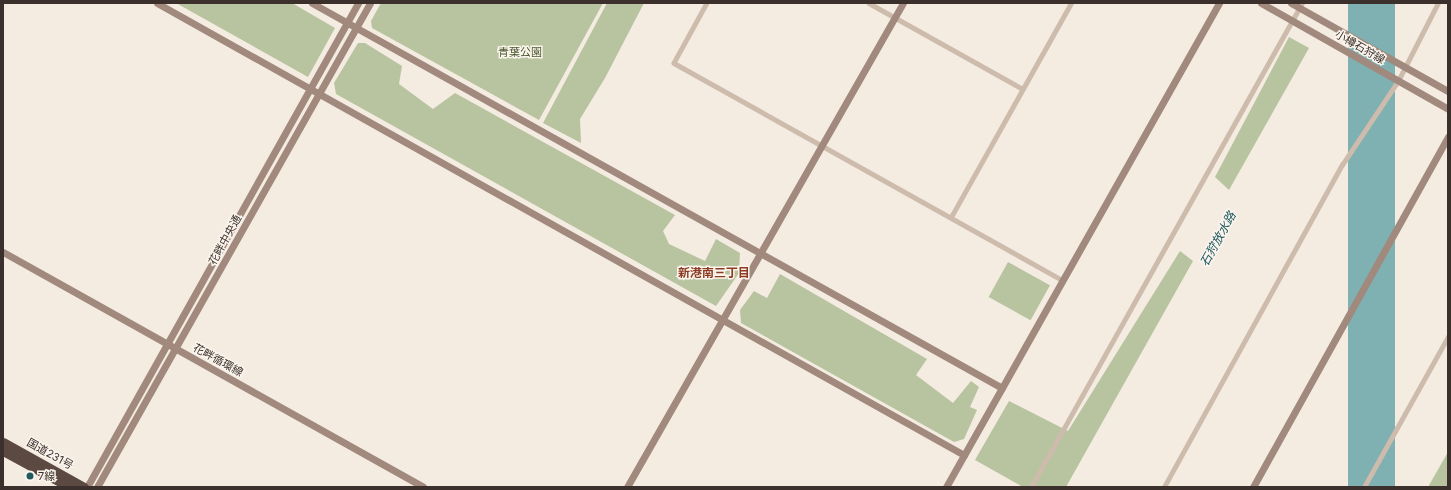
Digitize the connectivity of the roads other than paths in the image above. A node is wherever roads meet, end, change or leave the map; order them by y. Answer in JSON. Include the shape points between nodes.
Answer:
{"nodes":[{"id":1,"x":157,"y":3,"type":"edge"},
{"id":2,"x":312,"y":3,"type":"edge"},
{"id":3,"x":358,"y":3,"type":"edge"},
{"id":4,"x":370,"y":3,"type":"edge"},
{"id":5,"x":707,"y":3,"type":"edge"},
{"id":6,"x":870,"y":3,"type":"edge"},
{"id":7,"x":904,"y":3,"type":"edge"},
{"id":8,"x":1071,"y":3,"type":"edge"},
{"id":9,"x":1219,"y":3,"type":"edge"},
{"id":10,"x":1261,"y":3,"type":"edge"},
{"id":11,"x":1291,"y":3,"type":"edge"},
{"id":12,"x":1438,"y":3,"type":"edge"},
{"id":13,"x":1301,"y":5,"type":"edge"},
{"id":14,"x":895,"y":17,"type":"junction"},
{"id":15,"x":1292,"y":20,"type":"junction"},
{"id":16,"x":347,"y":23,"type":"junction"},
{"id":17,"x":356,"y":28,"type":"junction"},
{"id":18,"x":1405,"y":67,"type":"junction"},
{"id":19,"x":1398,"y":81,"type":"junction"},
{"id":20,"x":310,"y":89,"type":"junction"},
{"id":21,"x":1023,"y":89,"type":"junction"},
{"id":22,"x":1448,"y":91,"type":"edge"},
{"id":23,"x":319,"y":94,"type":"junction"},
{"id":24,"x":1448,"y":109,"type":"edge"},
{"id":25,"x":1448,"y":137,"type":"edge"},
{"id":26,"x":821,"y":147,"type":"junction"},
{"id":27,"x":950,"y":217,"type":"junction"},
{"id":28,"x":3,"y":252,"type":"edge"},
{"id":29,"x":760,"y":253,"type":"junction"},
{"id":30,"x":1063,"y":280,"type":"junction"},
{"id":31,"x":722,"y":319,"type":"junction"},
{"id":32,"x":1448,"y":337,"type":"edge"},
{"id":33,"x":168,"y":344,"type":"junction"},
{"id":34,"x":176,"y":349,"type":"junction"},
{"id":35,"x":1002,"y":388,"type":"junction"},
{"id":36,"x":3,"y":442,"type":"edge"},
{"id":37,"x":3,"y":451,"type":"edge"},
{"id":38,"x":964,"y":455,"type":"junction"},
{"id":39,"x":69,"y":487,"type":"edge"},
{"id":40,"x":86,"y":487,"type":"edge"},
{"id":41,"x":97,"y":487,"type":"edge"},
{"id":42,"x":422,"y":487,"type":"edge"},
{"id":43,"x":627,"y":487,"type":"edge"},
{"id":44,"x":946,"y":487,"type":"edge"},
{"id":45,"x":1031,"y":487,"type":"edge"},
{"id":46,"x":1164,"y":487,"type":"edge"},
{"id":47,"x":1253,"y":487,"type":"edge"},
{"id":48,"x":1364,"y":487,"type":"edge"}],
"edges":[{"from":1,"to":20,"type":"street"},
{"from":2,"to":16,"type":"street"},
{"from":3,"to":16,"type":"street","name":"花畔中央通"},
{"from":4,"to":17,"type":"street","name":"花畔中央通"},
{"from":5,"to":26,"type":"street","via":[[674,63]]},
{"from":6,"to":14,"type":"street"},
{"from":7,"to":14,"type":"street"},
{"from":8,"to":21,"type":"street"},
{"from":9,"to":30,"type":"street"},
{"from":10,"to":15,"type":"street","name":"小樽石狩線"},
{"from":11,"to":13,"type":"street","name":"小樽石狩線"},
{"from":12,"to":18,"type":"street"},
{"from":13,"to":15,"type":"street"},
{"from":13,"to":18,"type":"street","name":"小樽石狩線","via":[[1323,21]]},
{"from":14,"to":21,"type":"street"},
{"from":14,"to":26,"type":"street"},
{"from":15,"to":19,"type":"street","name":"小樽石狩線"},
{"from":15,"to":45,"type":"street"},
{"from":16,"to":17,"type":"street"},
{"from":16,"to":20,"type":"street","name":"花畔中央通"},
{"from":17,"to":23,"type":"street","name":"花畔中央通"},
{"from":17,"to":29,"type":"street"},
{"from":18,"to":19,"type":"street"},
{"from":18,"to":22,"type":"street","name":"小樽石狩線"},
{"from":19,"to":24,"type":"street","name":"小樽石狩線"},
{"from":19,"to":46,"type":"street","via":[[1342,165]]},
{"from":20,"to":23,"type":"street"},
{"from":20,"to":33,"type":"street","name":"花畔中央通"},
{"from":21,"to":27,"type":"street"},
{"from":23,"to":31,"type":"street"},
{"from":23,"to":34,"type":"street","name":"花畔中央通"},
{"from":25,"to":47,"type":"street"},
{"from":26,"to":27,"type":"street"},
{"from":26,"to":29,"type":"street"},
{"from":27,"to":30,"type":"street"},
{"from":28,"to":33,"type":"street","name":"花畔循環線"},
{"from":29,"to":31,"type":"street"},
{"from":29,"to":35,"type":"street"},
{"from":30,"to":35,"type":"street"},
{"from":31,"to":38,"type":"street"},
{"from":31,"to":43,"type":"street"},
{"from":32,"to":48,"type":"street"},
{"from":33,"to":34,"type":"street","name":"花畔循環線"},
{"from":33,"to":40,"type":"street","name":"花畔中央通"},
{"from":34,"to":41,"type":"street","name":"花畔中央通"},
{"from":34,"to":42,"type":"street","name":"花畔循環線"},
{"from":35,"to":38,"type":"street"},
{"from":36,"to":40,"type":"highway","name":"国道231号"},
{"from":37,"to":39,"type":"highway","name":"国道231号"},
{"from":38,"to":44,"type":"street"}]}
